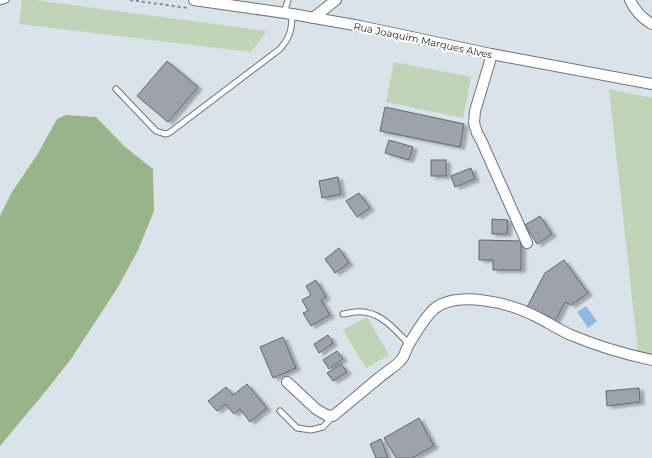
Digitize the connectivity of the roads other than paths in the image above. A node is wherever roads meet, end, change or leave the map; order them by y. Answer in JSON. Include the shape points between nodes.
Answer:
{"nodes":[{"id":1,"x":6,"y":0,"type":"edge"},
{"id":2,"x":194,"y":0,"type":"edge"},
{"id":3,"x":288,"y":0,"type":"edge"},
{"id":4,"x":336,"y":0,"type":"edge"},
{"id":5,"x":630,"y":0,"type":"edge"},
{"id":6,"x":0,"y":2,"type":"edge"},
{"id":7,"x":288,"y":14,"type":"junction"},
{"id":8,"x":313,"y":18,"type":"junction"},
{"id":9,"x":652,"y":24,"type":"edge"},
{"id":10,"x":492,"y":54,"type":"junction"},
{"id":11,"x":652,"y":84,"type":"edge"},
{"id":12,"x":116,"y":89,"type":"dead end"},
{"id":13,"x":527,"y":243,"type":"dead end"},
{"id":14,"x":343,"y":314,"type":"dead end"},
{"id":15,"x":409,"y":344,"type":"junction"},
{"id":16,"x":652,"y":360,"type":"edge"},
{"id":17,"x":287,"y":382,"type":"dead end"},
{"id":18,"x":280,"y":411,"type":"dead end"},
{"id":19,"x":333,"y":416,"type":"junction"}],
"edges":[{"from":1,"to":6,"type":"lane"},
{"from":2,"to":7,"type":"street","name":"Rua Joaquim Marques Alves"},
{"from":3,"to":7,"type":"lane"},
{"from":4,"to":8,"type":"street"},
{"from":5,"to":9,"type":"street","via":[[635,10]]},
{"from":7,"to":8,"type":"street","name":"Rua Joaquim Marques Alves"},
{"from":7,"to":12,"type":"lane","via":[[291,31],[280,49],[169,133],[156,131]]},
{"from":8,"to":10,"type":"street","name":"Rua Joaquim Marques Alves"},
{"from":10,"to":11,"type":"street","name":"Rua Joaquim Marques Alves"},
{"from":10,"to":13,"type":"street","via":[[475,111],[474,123]]},
{"from":14,"to":15,"type":"lane","via":[[364,312],[377,315]]},
{"from":15,"to":16,"type":"street","via":[[435,309],[450,301],[473,300],[522,310],[571,335],[621,353]]},
{"from":15,"to":19,"type":"street","via":[[401,360]]},
{"from":17,"to":19,"type":"street","via":[[316,409]]},
{"from":18,"to":19,"type":"lane","via":[[297,428],[311,430],[323,427]]}]}
